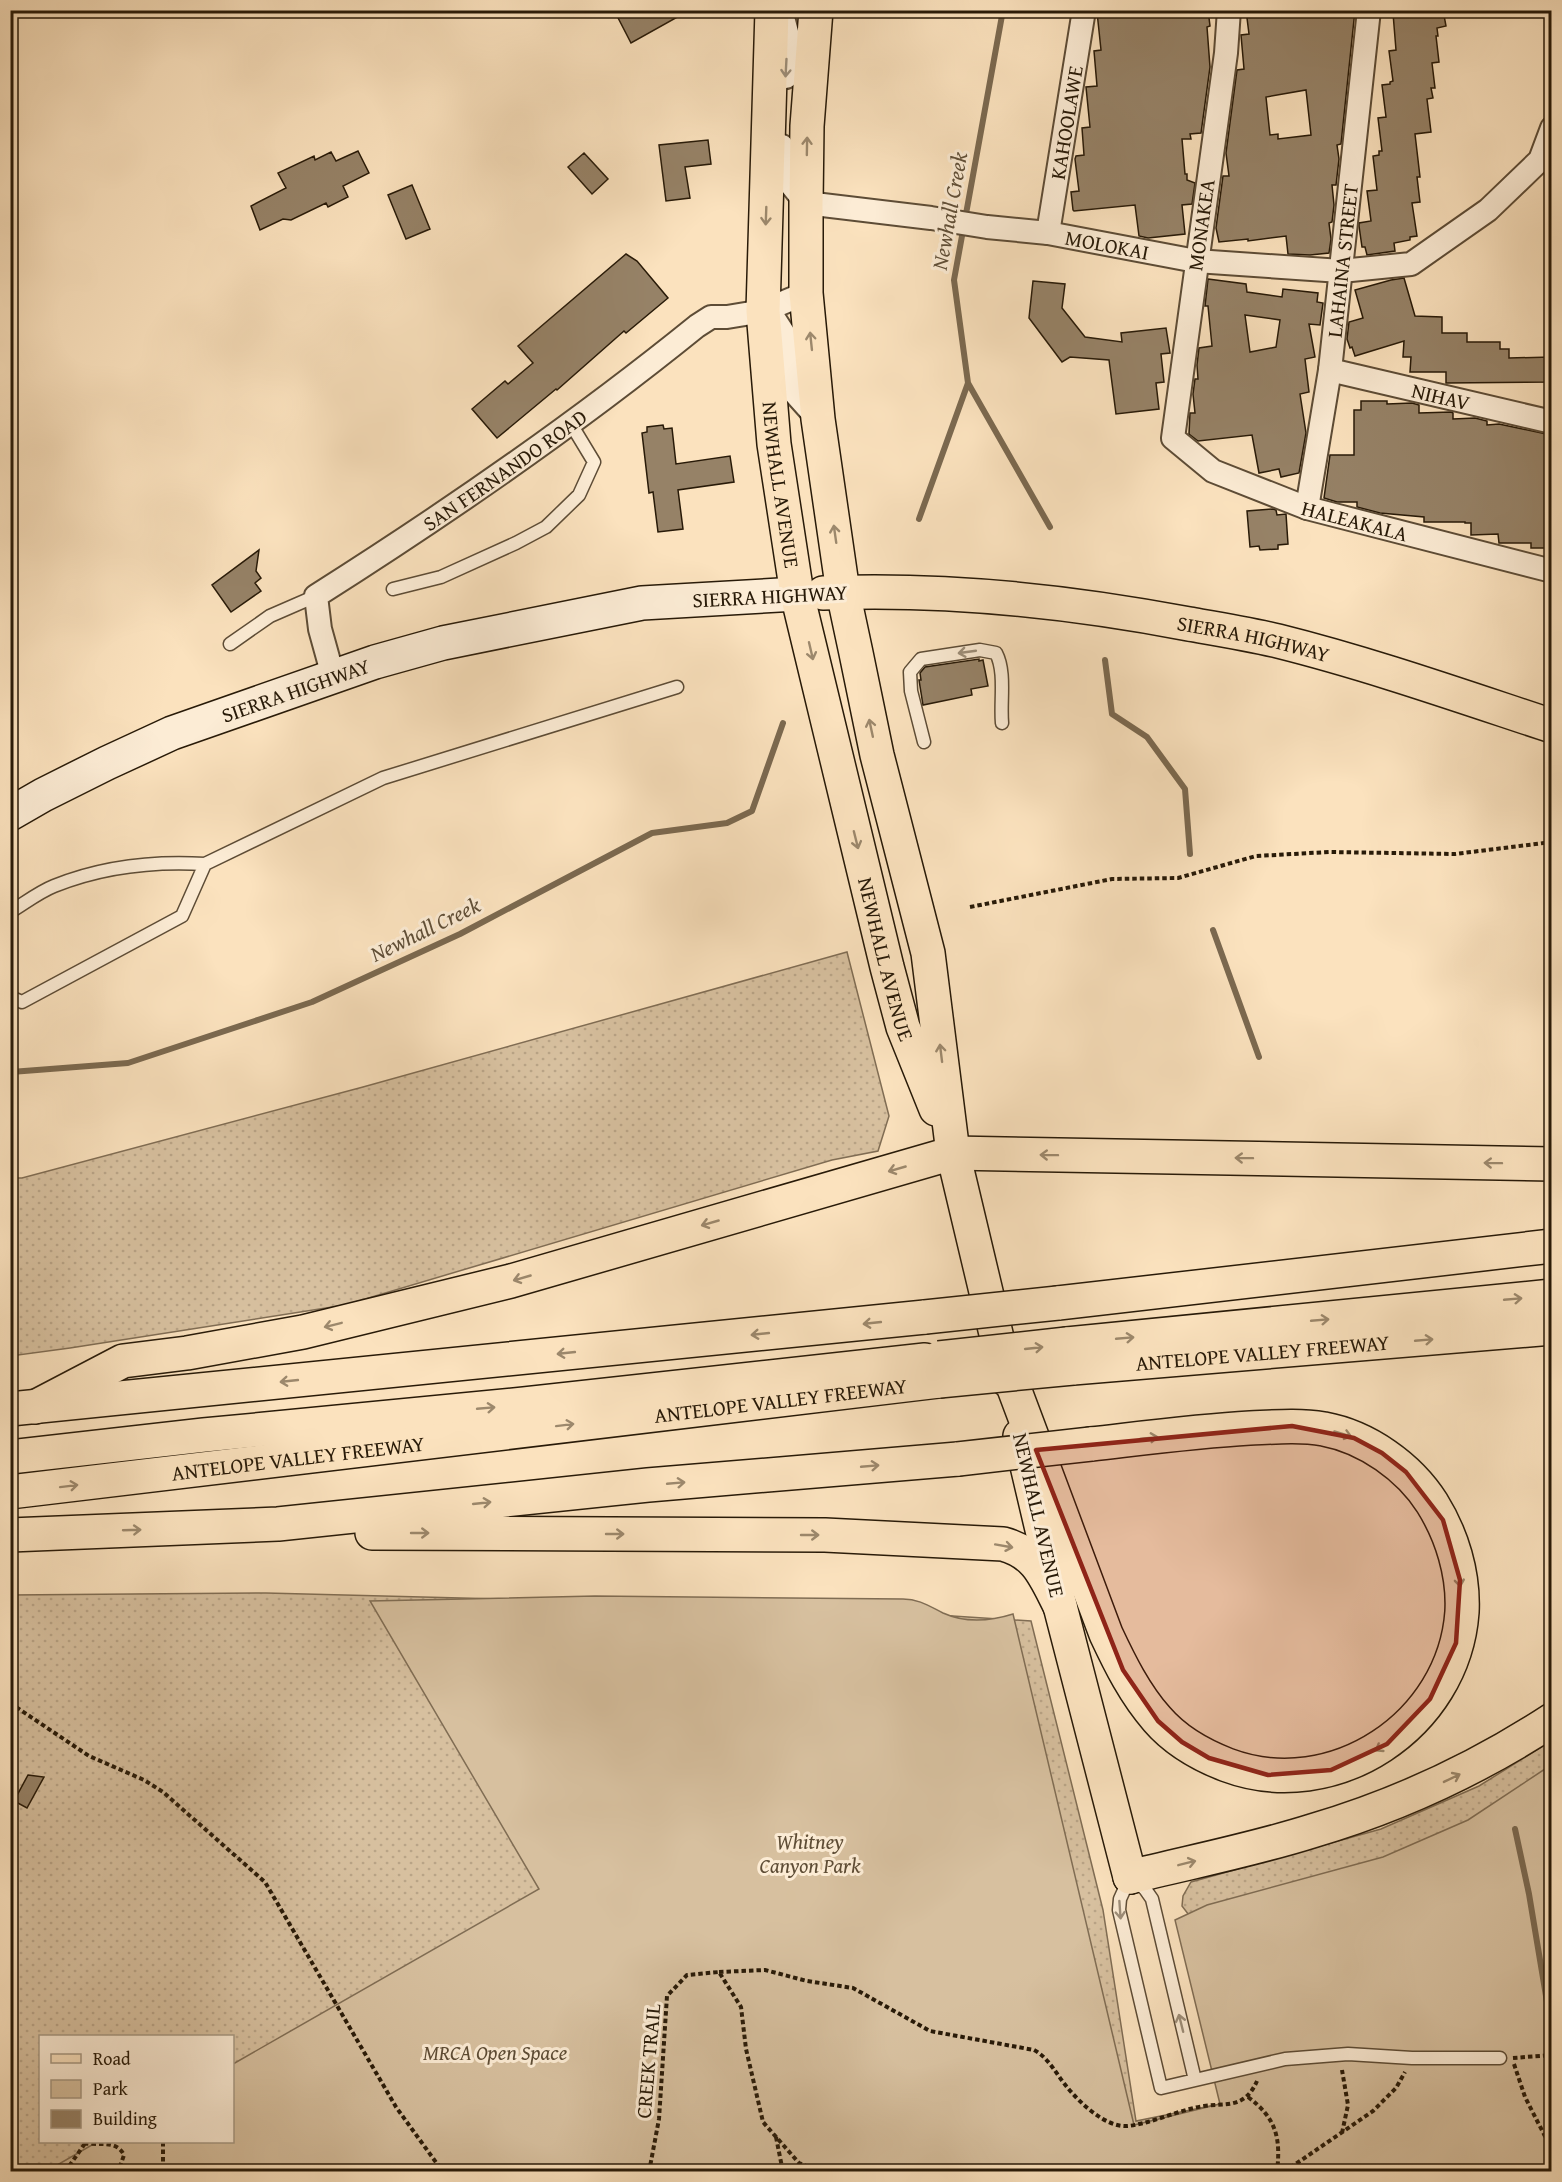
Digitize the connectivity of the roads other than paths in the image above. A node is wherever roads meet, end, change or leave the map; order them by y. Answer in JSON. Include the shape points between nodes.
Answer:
{"nodes":[{"id":1,"x":772,"y":10,"type":"edge"},
{"id":2,"x":781,"y":10,"type":"edge"},
{"id":3,"x":816,"y":10,"type":"edge"},
{"id":4,"x":1084,"y":10,"type":"edge"},
{"id":5,"x":1229,"y":10,"type":"edge"},
{"id":6,"x":1369,"y":10,"type":"edge"},
{"id":7,"x":1551,"y":128,"type":"edge"},
{"id":8,"x":806,"y":203,"type":"junction"},
{"id":9,"x":1048,"y":233,"type":"junction"},
{"id":10,"x":1196,"y":261,"type":"junction"},
{"id":11,"x":1341,"y":272,"type":"junction"},
{"id":12,"x":806,"y":293,"type":"junction"},
{"id":13,"x":763,"y":311,"type":"junction"},
{"id":14,"x":1330,"y":370,"type":"junction"},
{"id":15,"x":818,"y":419,"type":"junction"},
{"id":16,"x":1551,"y":422,"type":"edge"},
{"id":17,"x":571,"y":424,"type":"junction"},
{"id":18,"x":1173,"y":438,"type":"joint"},
{"id":19,"x":1307,"y":508,"type":"junction"},
{"id":20,"x":1551,"y":571,"type":"edge"},
{"id":21,"x":393,"y":589,"type":"dead end"},
{"id":22,"x":843,"y":592,"type":"junction"},
{"id":23,"x":797,"y":594,"type":"junction"},
{"id":24,"x":316,"y":596,"type":"junction"},
{"id":25,"x":230,"y":644,"type":"dead end"},
{"id":26,"x":333,"y":676,"type":"junction"},
{"id":27,"x":677,"y":687,"type":"dead end"},
{"id":28,"x":1002,"y":723,"type":"dead end"},
{"id":29,"x":1551,"y":726,"type":"edge"},
{"id":30,"x":924,"y":742,"type":"dead end"},
{"id":31,"x":10,"y":814,"type":"edge"},
{"id":32,"x":205,"y":864,"type":"junction"},
{"id":33,"x":10,"y":912,"type":"edge"},
{"id":34,"x":10,"y":997,"type":"edge"},
{"id":35,"x":953,"y":1153,"type":"junction"},
{"id":36,"x":1551,"y":1164,"type":"edge"},
{"id":37,"x":1551,"y":1246,"type":"edge"},
{"id":38,"x":1551,"y":1266,"type":"edge"},
{"id":39,"x":1551,"y":1296,"type":"edge"},
{"id":40,"x":1551,"y":1328,"type":"edge"},
{"id":41,"x":1065,"y":1334,"type":"junction"},
{"id":42,"x":932,"y":1349,"type":"junction"},
{"id":43,"x":1000,"y":1351,"type":"junction"},
{"id":44,"x":23,"y":1408,"type":"edge"},
{"id":45,"x":10,"y":1438,"type":"edge"},
{"id":46,"x":10,"y":1457,"type":"edge"},
{"id":47,"x":10,"y":1492,"type":"edge"},
{"id":48,"x":278,"y":1524,"type":"junction"},
{"id":49,"x":10,"y":1535,"type":"edge"},
{"id":50,"x":1060,"y":1605,"type":"junction"},
{"id":51,"x":1551,"y":1720,"type":"edge"},
{"id":52,"x":1130,"y":1877,"type":"junction"},
{"id":53,"x":1506,"y":2058,"type":"road end"},
{"id":54,"x":1195,"y":2080,"type":"junction"}],
"edges":[{"from":1,"to":13,"type":"main road","name":"NEWHALL AVENUE","one_way":true},
{"from":2,"to":8,"type":"street","one_way":true,"via":[[788,36],[781,172]]},
{"from":8,"to":3,"type":"main road","name":"NEWHALL AVENUE","one_way":true},
{"from":4,"to":9,"type":"street","name":"KAHOOLAWE"},
{"from":5,"to":10,"type":"street","name":"MONAKEA"},
{"from":6,"to":11,"type":"street","name":"LAHAINA STREET"},
{"from":7,"to":11,"type":"street","name":"MOLOKAI","via":[[1540,160],[1488,210],[1411,264]]},
{"from":8,"to":9,"type":"street","name":"MOLOKAI"},
{"from":8,"to":12,"type":"main road","name":"NEWHALL AVENUE"},
{"from":9,"to":10,"type":"street","name":"MOLOKAI"},
{"from":10,"to":11,"type":"street","name":"MOLOKAI"},
{"from":10,"to":18,"type":"street","name":"MONAKEA"},
{"from":11,"to":14,"type":"street","name":"LAHAINA STREET"},
{"from":12,"to":13,"type":"street","name":"SAN FERNANDO ROAD"},
{"from":15,"to":12,"type":"main road","name":"NEWHALL AVENUE","one_way":true},
{"from":13,"to":15,"type":"street","via":[[784,334],[792,390]]},
{"from":13,"to":17,"type":"street","name":"SAN FERNANDO ROAD","via":[[711,317]]},
{"from":13,"to":23,"type":"main road","name":"NEWHALL AVENUE","via":[[773,434]]},
{"from":14,"to":16,"type":"street","name":"NIHAV"},
{"from":14,"to":19,"type":"street","name":"LAHAINA STREET"},
{"from":22,"to":15,"type":"main road","name":"NEWHALL AVENUE","one_way":true},
{"from":17,"to":21,"type":"lane","via":[[594,462],[579,495],[546,527],[441,577]]},
{"from":17,"to":24,"type":"street","name":"SAN FERNANDO ROAD"},
{"from":18,"to":19,"type":"street","name":"HALEAKALA","via":[[1213,471]]},
{"from":19,"to":20,"type":"street","name":"HALEAKALA"},
{"from":22,"to":23,"type":"main road","name":"SIERRA HIGHWAY"},
{"from":22,"to":29,"type":"main road","name":"SIERRA HIGHWAY","via":[[946,593],[1113,609],[1275,640],[1344,658]]},
{"from":35,"to":22,"type":"main road","name":"NEWHALL AVENUE","one_way":true,"via":[[928,953],[877,755]]},
{"from":23,"to":26,"type":"main road","name":"SIERRA HIGHWAY","via":[[642,603],[443,643]]},
{"from":23,"to":35,"type":"main road","name":"NEWHALL AVENUE","one_way":true,"via":[[903,1027]]},
{"from":24,"to":25,"type":"lane","via":[[270,616]]},
{"from":24,"to":26,"type":"street"},
{"from":26,"to":31,"type":"main road","name":"SIERRA HIGHWAY","via":[[172,733]]},
{"from":27,"to":32,"type":"lane","via":[[383,778]]},
{"from":28,"to":30,"type":"lane","one_way":true,"via":[[1002,664],[996,653],[980,650],[921,659],[910,672]]},
{"from":32,"to":33,"type":"lane","via":[[178,862],[100,871],[52,886]]},
{"from":32,"to":34,"type":"lane","via":[[182,916],[22,1002]]},
{"from":36,"to":35,"type":"main road","one_way":true},
{"from":35,"to":43,"type":"main road","name":"NEWHALL AVENUE"},
{"from":35,"to":44,"type":"main road","one_way":true,"via":[[511,1281],[303,1332],[123,1361]]},
{"from":37,"to":41,"type":"main road","name":"ANTELOPE VALLEY FREEWAY"},
{"from":38,"to":41,"type":"main road"},
{"from":41,"to":39,"type":"main road","one_way":true},
{"from":41,"to":40,"type":"main road","name":"ANTELOPE VALLEY FREEWAY","one_way":true},
{"from":41,"to":42,"type":"main road","name":"ANTELOPE VALLEY FREEWAY","bridge":true},
{"from":42,"to":41,"type":"main road","name":"ANTELOPE VALLEY FREEWAY","one_way":true,"bridge":true},
{"from":42,"to":44,"type":"main road","name":"ANTELOPE VALLEY FREEWAY","one_way":true},
{"from":42,"to":45,"type":"main road","via":[[830,1350]]},
{"from":46,"to":42,"type":"main road","one_way":true,"via":[[524,1404]]},
{"from":47,"to":42,"type":"main road","name":"ANTELOPE VALLEY FREEWAY","one_way":true},
{"from":48,"to":43,"type":"main road","one_way":true,"bridge":true,"via":[[648,1485],[958,1459],[1091,1444],[1229,1429],[1325,1429],[1354,1438],[1406,1472],[1443,1520],[1454,1548],[1461,1612],[1456,1643],[1430,1699],[1409,1724],[1387,1744],[1331,1770],[1268,1775],[1209,1758],[1158,1721],[1139,1697],[1106,1635]]},
{"from":43,"to":50,"type":"main road","name":"NEWHALL AVENUE"},
{"from":49,"to":48,"type":"main road","one_way":true},
{"from":48,"to":50,"type":"main road","one_way":true,"via":[[348,1533],[825,1535],[1003,1544],[1029,1556],[1041,1569]]},
{"from":50,"to":52,"type":"main road","name":"NEWHALL AVENUE"},
{"from":52,"to":51,"type":"main road","one_way":true,"via":[[1310,1832],[1392,1804],[1471,1768]]},
{"from":54,"to":52,"type":"lane","one_way":true,"via":[[1152,1899]]},
{"from":52,"to":54,"type":"lane","one_way":true,"via":[[1119,1910],[1161,2088]]},
{"from":53,"to":54,"type":"lane","via":[[1336,2055],[1285,2060]]}]}
